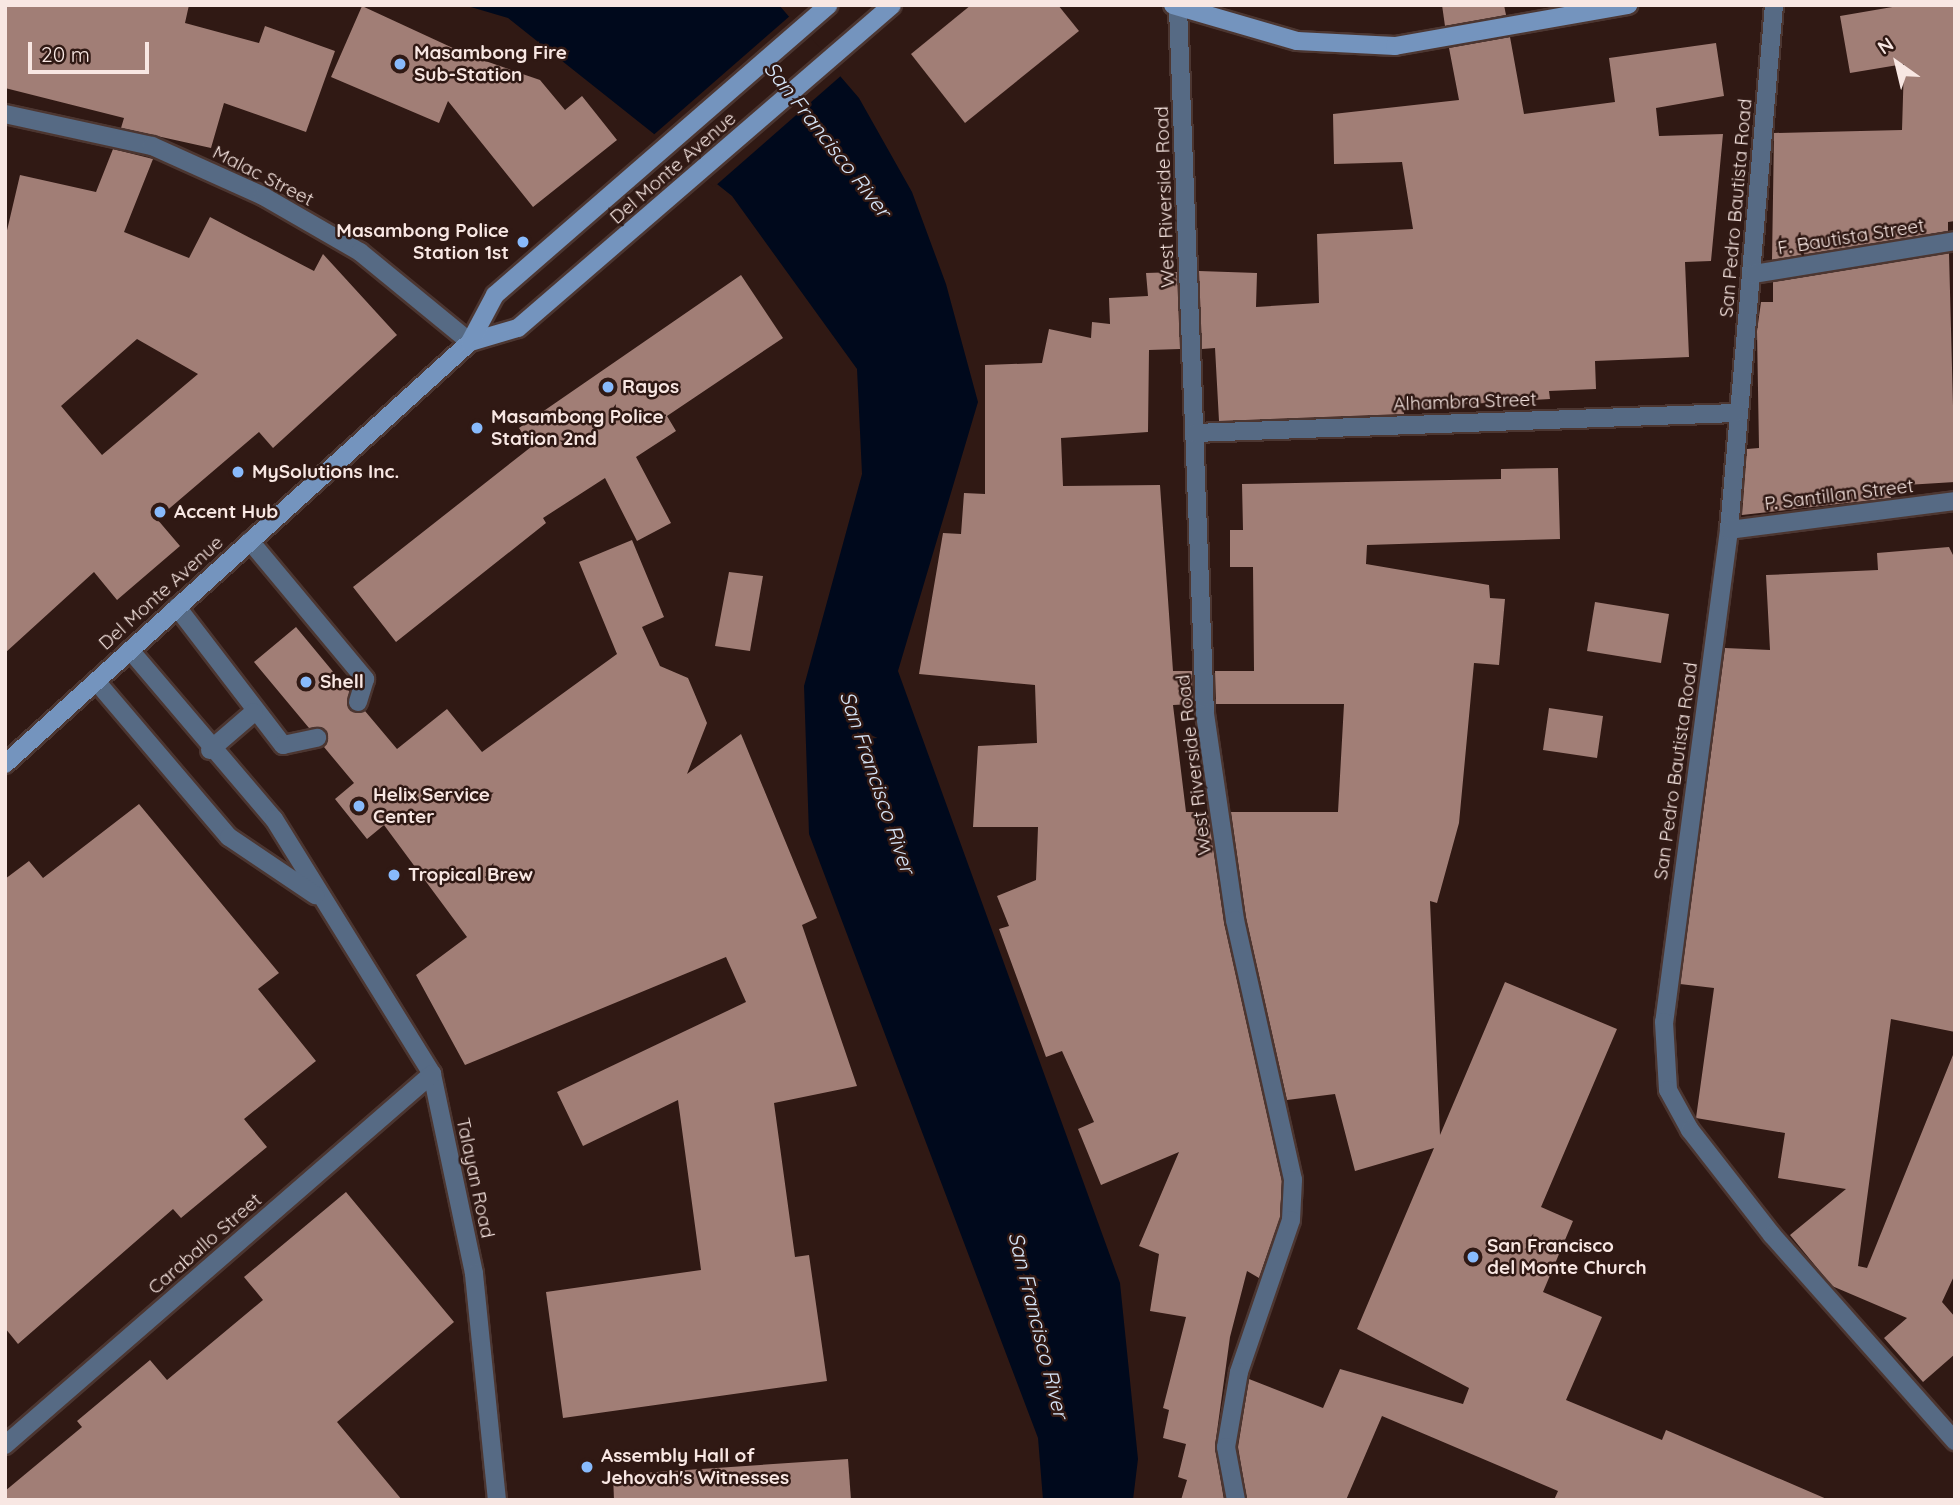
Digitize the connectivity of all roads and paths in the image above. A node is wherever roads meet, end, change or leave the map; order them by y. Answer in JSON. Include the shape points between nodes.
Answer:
{"nodes":[{"id":1,"x":829,"y":5,"type":"edge"},
{"id":2,"x":892,"y":5,"type":"edge"},
{"id":3,"x":1628,"y":5,"type":"edge"},
{"id":4,"x":1774,"y":5,"type":"edge"},
{"id":5,"x":1176,"y":7,"type":"edge"},
{"id":6,"x":5,"y":114,"type":"edge"},
{"id":7,"x":1955,"y":241,"type":"edge"},
{"id":8,"x":1754,"y":274,"type":"junction"},
{"id":9,"x":470,"y":342,"type":"junction"},
{"id":10,"x":1736,"y":412,"type":"junction"},
{"id":11,"x":1195,"y":433,"type":"junction"},
{"id":12,"x":1955,"y":501,"type":"edge"},
{"id":13,"x":1729,"y":530,"type":"junction"},
{"id":14,"x":250,"y":541,"type":"junction"},
{"id":15,"x":177,"y":607,"type":"junction"},
{"id":16,"x":130,"y":650,"type":"junction"},
{"id":17,"x":96,"y":681,"type":"junction"},
{"id":18,"x":358,"y":702,"type":"dead end"},
{"id":19,"x":254,"y":712,"type":"junction"},
{"id":20,"x":317,"y":738,"type":"dead end"},
{"id":21,"x":210,"y":750,"type":"junction"},
{"id":22,"x":5,"y":764,"type":"edge"},
{"id":23,"x":318,"y":897,"type":"junction"},
{"id":24,"x":432,"y":1074,"type":"junction"},
{"id":25,"x":1955,"y":1441,"type":"edge"},
{"id":26,"x":5,"y":1446,"type":"edge"},
{"id":27,"x":497,"y":1500,"type":"edge"},
{"id":28,"x":1236,"y":1500,"type":"edge"}],
"edges":[{"from":1,"to":9,"type":"main road","name":"Del Monte Avenue","via":[[495,295]]},
{"from":2,"to":9,"type":"main road","name":"Del Monte Avenue","via":[[518,328]]},
{"from":3,"to":5,"type":"main road","via":[[1395,46],[1297,41]]},
{"from":4,"to":8,"type":"street","name":"San Pedro Bautista Road"},
{"from":5,"to":11,"type":"street","name":"West Riverside Road"},
{"from":6,"to":9,"type":"street","name":"Malac Street","via":[[152,146],[263,195],[360,252]]},
{"from":7,"to":8,"type":"street","name":"F. Bautista Street"},
{"from":8,"to":10,"type":"street","name":"San Pedro Bautista Road"},
{"from":9,"to":14,"type":"main road","name":"Del Monte Avenue"},
{"from":10,"to":11,"type":"street","name":"Alhambra Street"},
{"from":10,"to":13,"type":"street","name":"San Pedro Bautista Road"},
{"from":11,"to":28,"type":"street","name":"West Riverside Road","via":[[1205,714],[1235,920],[1293,1180],[1291,1220],[1239,1373],[1226,1447]]},
{"from":12,"to":13,"type":"street","name":"P. Santillan Street"},
{"from":13,"to":25,"type":"street","name":"San Pedro Bautista Road","via":[[1664,1022],[1668,1090],[1689,1130],[1772,1235]]},
{"from":14,"to":15,"type":"main road","name":"Del Monte Avenue"},
{"from":14,"to":18,"type":"street","via":[[365,679]]},
{"from":15,"to":16,"type":"main road","name":"Del Monte Avenue"},
{"from":15,"to":19,"type":"street"},
{"from":16,"to":17,"type":"main road","name":"Del Monte Avenue"},
{"from":16,"to":21,"type":"street","name":"Talayan Road"},
{"from":17,"to":22,"type":"main road","name":"Del Monte Avenue"},
{"from":17,"to":23,"type":"street","name":"Talayan Road","via":[[229,837]]},
{"from":19,"to":20,"type":"street","via":[[283,745]]},
{"from":19,"to":21,"type":"street"},
{"from":21,"to":23,"type":"street","name":"Talayan Road","via":[[274,819]]},
{"from":23,"to":24,"type":"street","name":"Talayan Road"},
{"from":24,"to":26,"type":"street","name":"Caraballo Street"},
{"from":24,"to":27,"type":"street","name":"Talayan Road","via":[[474,1274]]}]}
